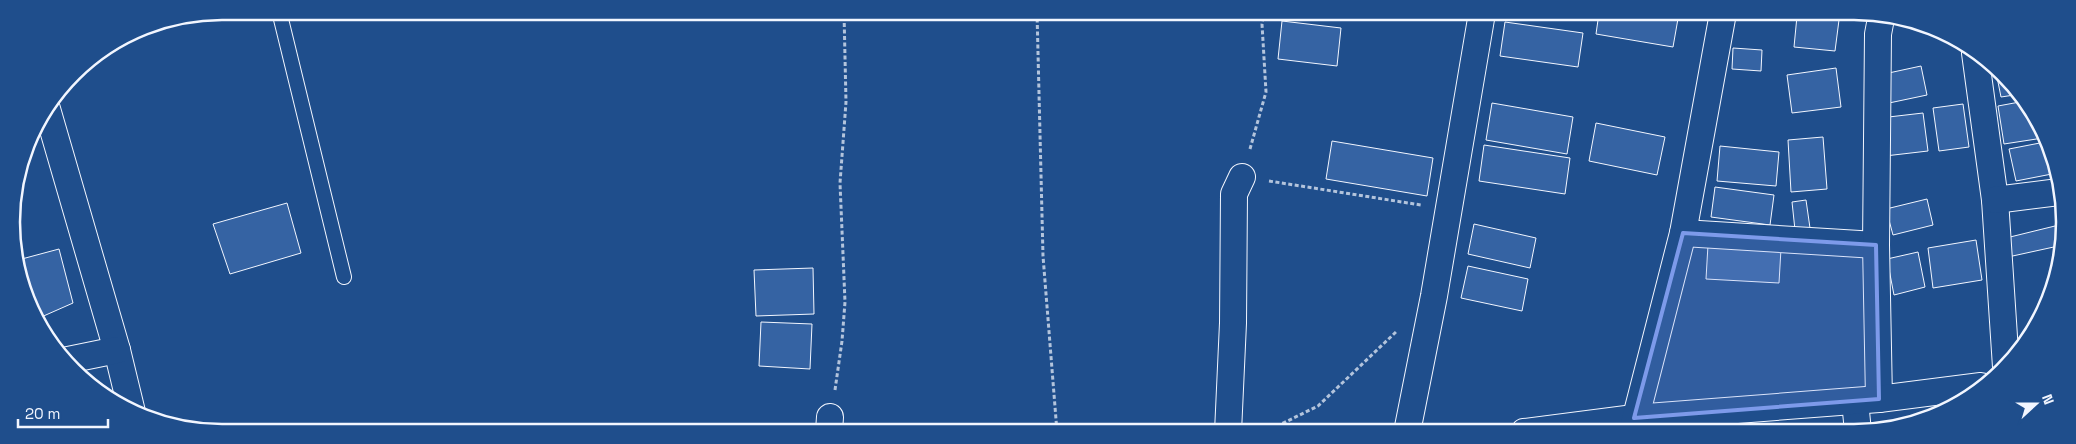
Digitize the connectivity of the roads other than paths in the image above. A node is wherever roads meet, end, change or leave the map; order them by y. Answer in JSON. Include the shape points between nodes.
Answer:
{"nodes":[{"id":1,"x":281,"y":20,"type":"edge"},
{"id":2,"x":1481,"y":20,"type":"edge"},
{"id":3,"x":1722,"y":20,"type":"edge"},
{"id":4,"x":1880,"y":22,"type":"edge"},
{"id":5,"x":1976,"y":61,"type":"edge"},
{"id":6,"x":50,"y":116,"type":"edge"},
{"id":7,"x":1242,"y":177,"type":"road end"},
{"id":8,"x":2053,"y":193,"type":"edge"},
{"id":9,"x":1995,"y":200,"type":"junction"},
{"id":10,"x":1683,"y":233,"type":"junction"},
{"id":11,"x":1876,"y":244,"type":"junction"},
{"id":12,"x":344,"y":277,"type":"dead end"},
{"id":13,"x":117,"y":350,"type":"junction"},
{"id":14,"x":2005,"y":356,"type":"edge"},
{"id":15,"x":73,"y":359,"type":"edge"},
{"id":16,"x":1970,"y":387,"type":"edge"},
{"id":17,"x":1867,"y":400,"type":"junction"},
{"id":18,"x":129,"y":401,"type":"edge"},
{"id":19,"x":1228,"y":424,"type":"edge"},
{"id":20,"x":1408,"y":424,"type":"edge"},
{"id":21,"x":1633,"y":424,"type":"edge"},
{"id":22,"x":1642,"y":424,"type":"edge"},
{"id":23,"x":1860,"y":424,"type":"edge"}],
"edges":[{"from":1,"to":12,"type":"lane"},
{"from":2,"to":20,"type":"street","via":[[1434,296]]},
{"from":3,"to":10,"type":"street"},
{"from":4,"to":11,"type":"street"},
{"from":5,"to":9,"type":"street"},
{"from":6,"to":13,"type":"street"},
{"from":7,"to":19,"type":"street","via":[[1234,194]]},
{"from":8,"to":9,"type":"street"},
{"from":9,"to":14,"type":"street"},
{"from":10,"to":11,"type":"street"},
{"from":10,"to":21,"type":"street"},
{"from":11,"to":17,"type":"street"},
{"from":13,"to":15,"type":"street"},
{"from":13,"to":18,"type":"street"},
{"from":16,"to":17,"type":"street"},
{"from":17,"to":22,"type":"street"},
{"from":17,"to":23,"type":"street"}]}
